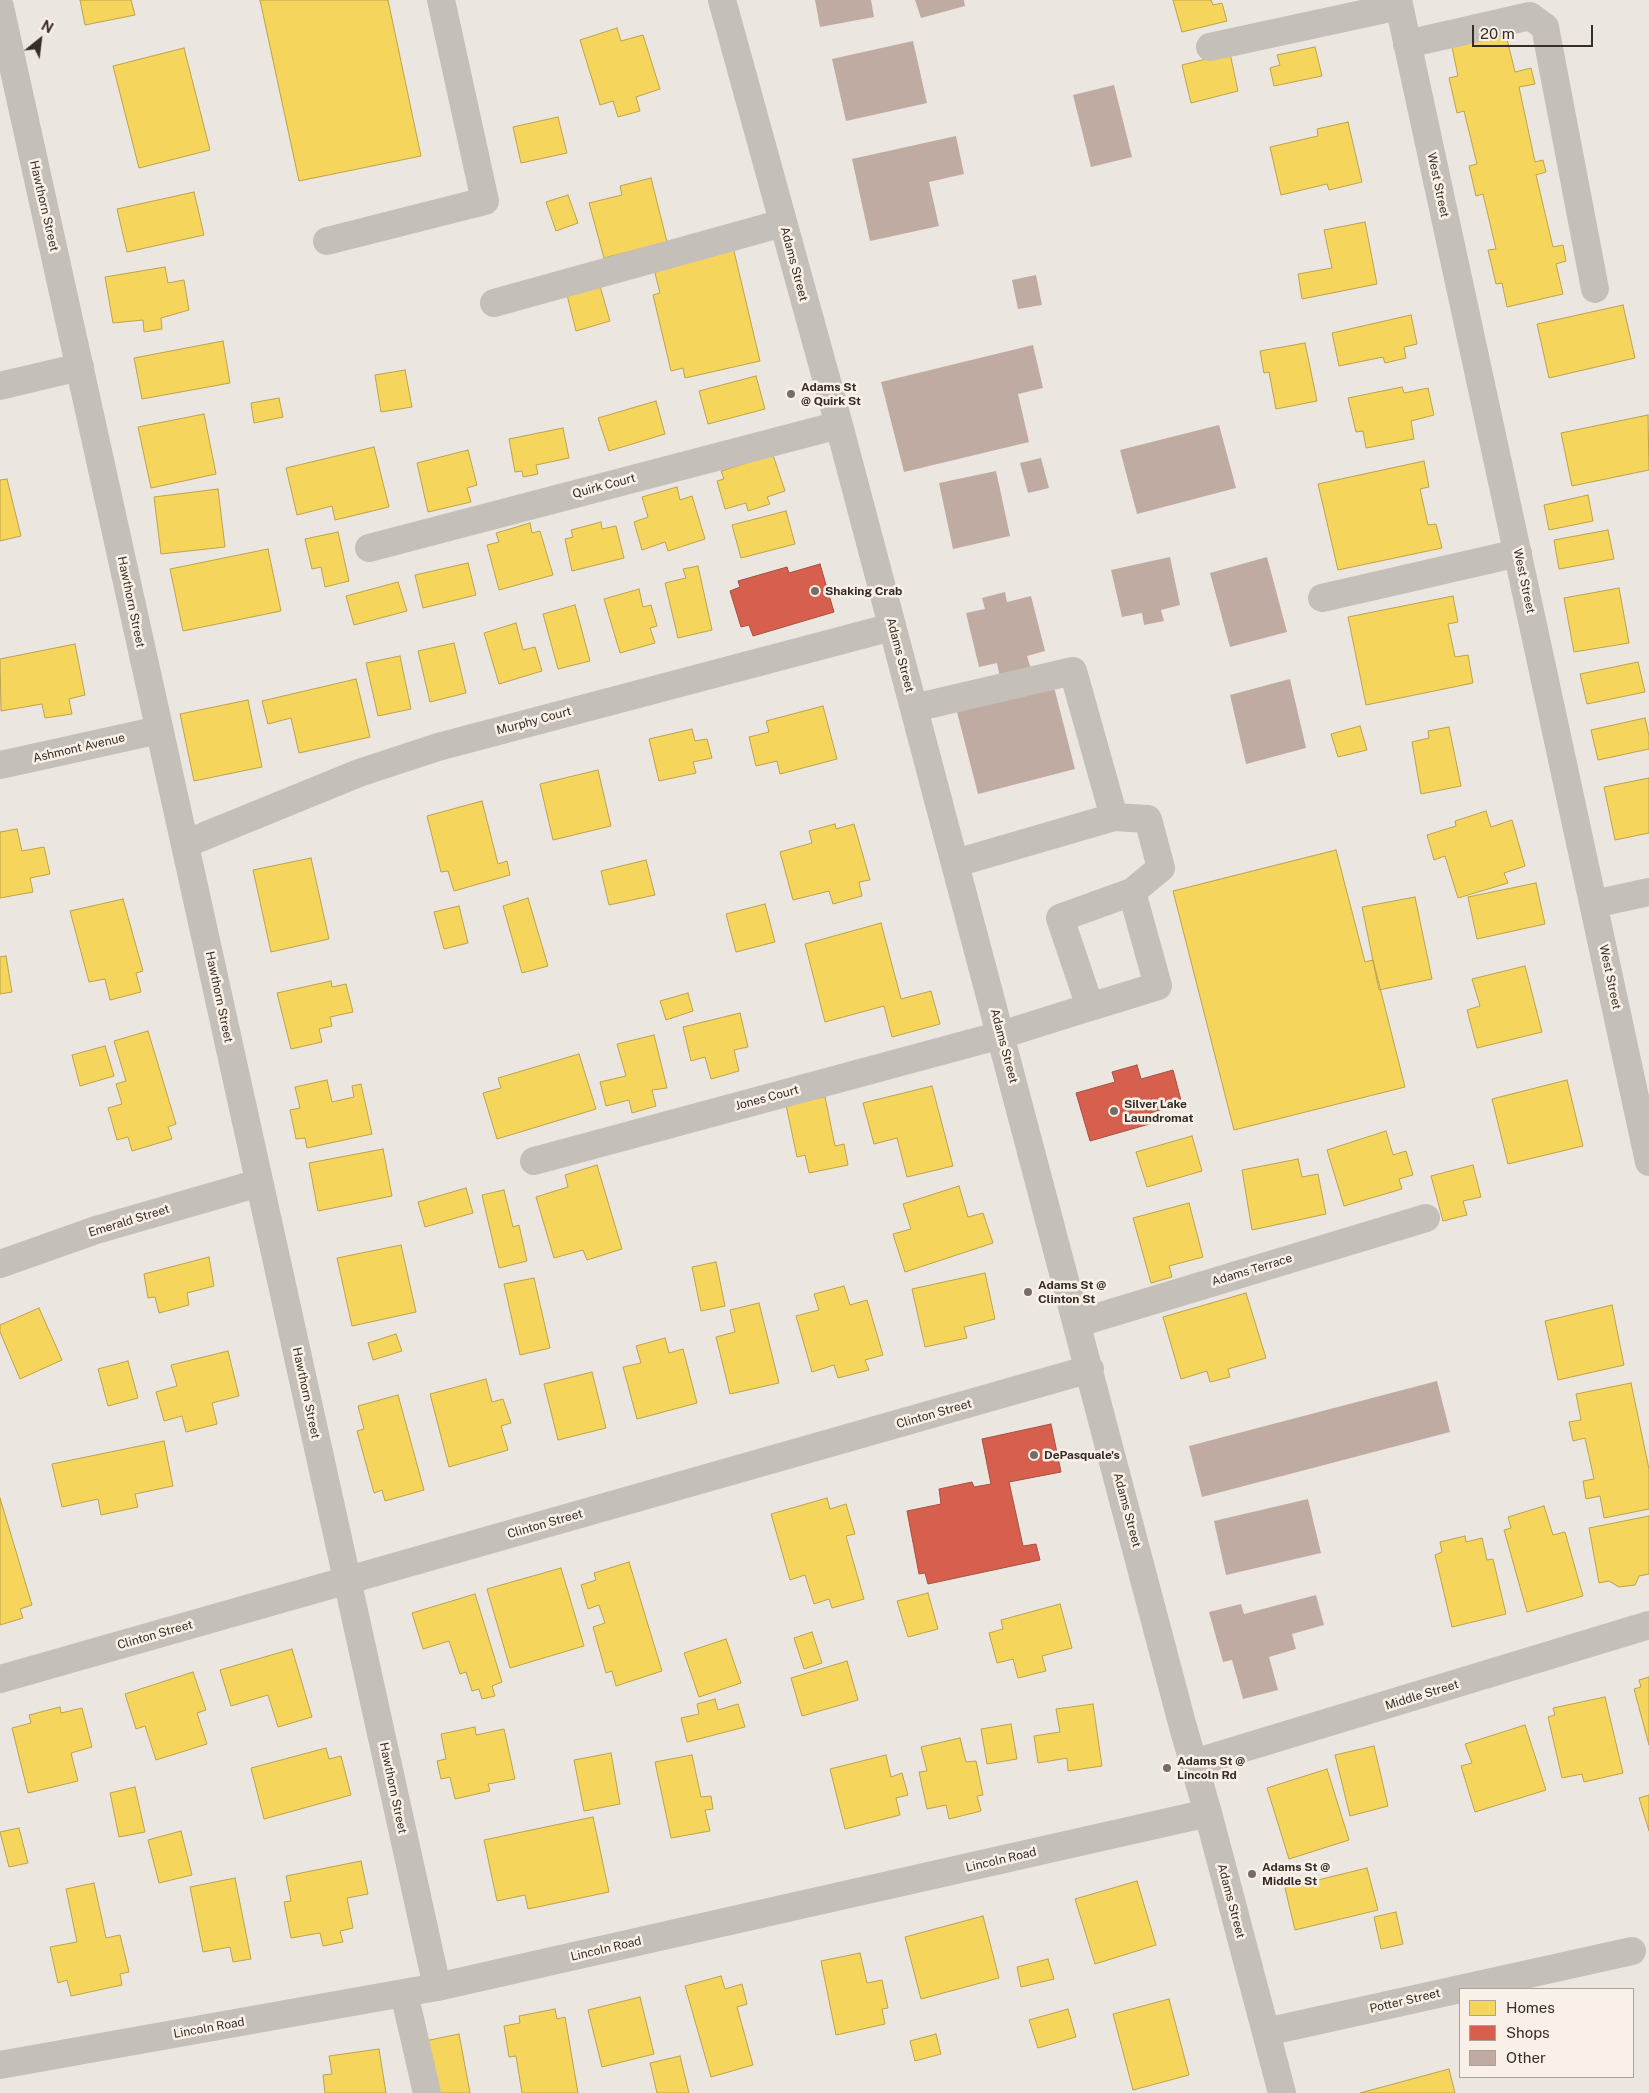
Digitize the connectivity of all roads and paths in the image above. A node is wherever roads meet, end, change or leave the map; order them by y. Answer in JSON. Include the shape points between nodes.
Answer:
{"nodes":[{"id":1,"x":441,"y":0,"type":"edge"},
{"id":2,"x":722,"y":0,"type":"edge"},
{"id":3,"x":1398,"y":3,"type":"edge"},
{"id":4,"x":0,"y":7,"type":"edge"},
{"id":5,"x":1407,"y":44,"type":"junction"},
{"id":6,"x":1210,"y":47,"type":"dead end"},
{"id":7,"x":783,"y":223,"type":"junction"},
{"id":8,"x":327,"y":241,"type":"dead end"},
{"id":9,"x":1595,"y":289,"type":"dead end"},
{"id":10,"x":494,"y":303,"type":"dead end"},
{"id":11,"x":80,"y":367,"type":"junction"},
{"id":12,"x":0,"y":386,"type":"edge"},
{"id":13,"x":839,"y":425,"type":"junction"},
{"id":14,"x":369,"y":548,"type":"dead end"},
{"id":15,"x":1518,"y":553,"type":"junction"},
{"id":16,"x":1322,"y":598,"type":"dead end"},
{"id":17,"x":892,"y":627,"type":"junction"},
{"id":18,"x":914,"y":708,"type":"junction"},
{"id":19,"x":159,"y":730,"type":"junction"},
{"id":20,"x":0,"y":765,"type":"edge"},
{"id":21,"x":1114,"y":817,"type":"junction"},
{"id":22,"x":185,"y":844,"type":"junction"},
{"id":23,"x":956,"y":863,"type":"junction"},
{"id":24,"x":1132,"y":892,"type":"junction"},
{"id":25,"x":1649,"y":892,"type":"edge"},
{"id":26,"x":1594,"y":904,"type":"junction"},
{"id":27,"x":1090,"y":1007,"type":"junction"},
{"id":28,"x":1001,"y":1035,"type":"junction"},
{"id":29,"x":534,"y":1161,"type":"dead end"},
{"id":30,"x":1649,"y":1162,"type":"edge"},
{"id":31,"x":259,"y":1183,"type":"junction"},
{"id":32,"x":1426,"y":1218,"type":"dead end"},
{"id":33,"x":0,"y":1264,"type":"edge"},
{"id":34,"x":1078,"y":1323,"type":"junction"},
{"id":35,"x":1090,"y":1369,"type":"junction"},
{"id":36,"x":347,"y":1581,"type":"junction"},
{"id":37,"x":1649,"y":1625,"type":"edge"},
{"id":38,"x":0,"y":1679,"type":"edge"},
{"id":39,"x":1194,"y":1763,"type":"junction"},
{"id":40,"x":1208,"y":1813,"type":"junction"},
{"id":41,"x":1632,"y":1950,"type":"dead end"},
{"id":42,"x":437,"y":1988,"type":"junction"},
{"id":43,"x":1462,"y":1988,"type":"edge"},
{"id":44,"x":1459,"y":1989,"type":"edge"},
{"id":45,"x":404,"y":1994,"type":"junction"},
{"id":46,"x":1266,"y":2032,"type":"junction"},
{"id":47,"x":0,"y":2065,"type":"edge"},
{"id":48,"x":427,"y":2093,"type":"edge"},
{"id":49,"x":1282,"y":2093,"type":"edge"}],
"edges":[{"from":1,"to":8,"type":"street","via":[[485,201]]},
{"from":2,"to":7,"type":"street","name":"Adams Street"},
{"from":3,"to":5,"type":"street","name":"West Street"},
{"from":3,"to":6,"type":"street"},
{"from":4,"to":11,"type":"street","name":"Hawthorn Street"},
{"from":5,"to":9,"type":"street","via":[[1530,16],[1545,27]]},
{"from":5,"to":15,"type":"street","name":"West Street"},
{"from":7,"to":10,"type":"street"},
{"from":7,"to":13,"type":"street","name":"Adams Street"},
{"from":11,"to":12,"type":"street"},
{"from":11,"to":19,"type":"street","name":"Hawthorn Street"},
{"from":13,"to":14,"type":"street","name":"Quirk Court"},
{"from":13,"to":17,"type":"street","name":"Adams Street"},
{"from":15,"to":16,"type":"street"},
{"from":15,"to":26,"type":"street","name":"West Street"},
{"from":17,"to":18,"type":"street","name":"Adams Street"},
{"from":17,"to":22,"type":"street","name":"Murphy Court","via":[[438,747],[359,773]]},
{"from":18,"to":21,"type":"street","via":[[1073,671]]},
{"from":18,"to":23,"type":"street","name":"Adams Street"},
{"from":19,"to":20,"type":"street","name":"Ashmont Avenue"},
{"from":19,"to":22,"type":"street","name":"Hawthorn Street"},
{"from":21,"to":23,"type":"street"},
{"from":21,"to":24,"type":"street","via":[[1148,819],[1161,868]]},
{"from":22,"to":31,"type":"street","name":"Hawthorn Street"},
{"from":23,"to":28,"type":"street","name":"Adams Street"},
{"from":24,"to":27,"type":"street","name":"Jones Court","via":[[1158,986]]},
{"from":24,"to":27,"type":"street","via":[[1060,918]]},
{"from":25,"to":26,"type":"street"},
{"from":26,"to":30,"type":"street","name":"West Street"},
{"from":27,"to":28,"type":"street","name":"Jones Court"},
{"from":28,"to":29,"type":"street","name":"Jones Court"},
{"from":28,"to":34,"type":"street","name":"Adams Street"},
{"from":31,"to":33,"type":"street","name":"Emerald Street","via":[[96,1230]]},
{"from":31,"to":36,"type":"street","name":"Hawthorn Street"},
{"from":32,"to":34,"type":"street","name":"Adams Terrace"},
{"from":34,"to":35,"type":"street","name":"Adams Street"},
{"from":35,"to":36,"type":"street","name":"Clinton Street"},
{"from":35,"to":39,"type":"street","name":"Adams Street"},
{"from":36,"to":38,"type":"street","name":"Clinton Street"},
{"from":36,"to":42,"type":"street","name":"Hawthorn Street"},
{"from":37,"to":39,"type":"street","name":"Middle Street"},
{"from":39,"to":40,"type":"street","name":"Adams Street"},
{"from":40,"to":42,"type":"street","name":"Lincoln Road"},
{"from":40,"to":46,"type":"street","name":"Adams Street"},
{"from":41,"to":43,"type":"street","name":"Potter Street"},
{"from":42,"to":45,"type":"street","name":"Lincoln Road"},
{"from":44,"to":46,"type":"street","name":"Potter Street"},
{"from":45,"to":47,"type":"street","name":"Lincoln Road"},
{"from":45,"to":48,"type":"street"},
{"from":46,"to":49,"type":"street","name":"Adams Street"}]}
